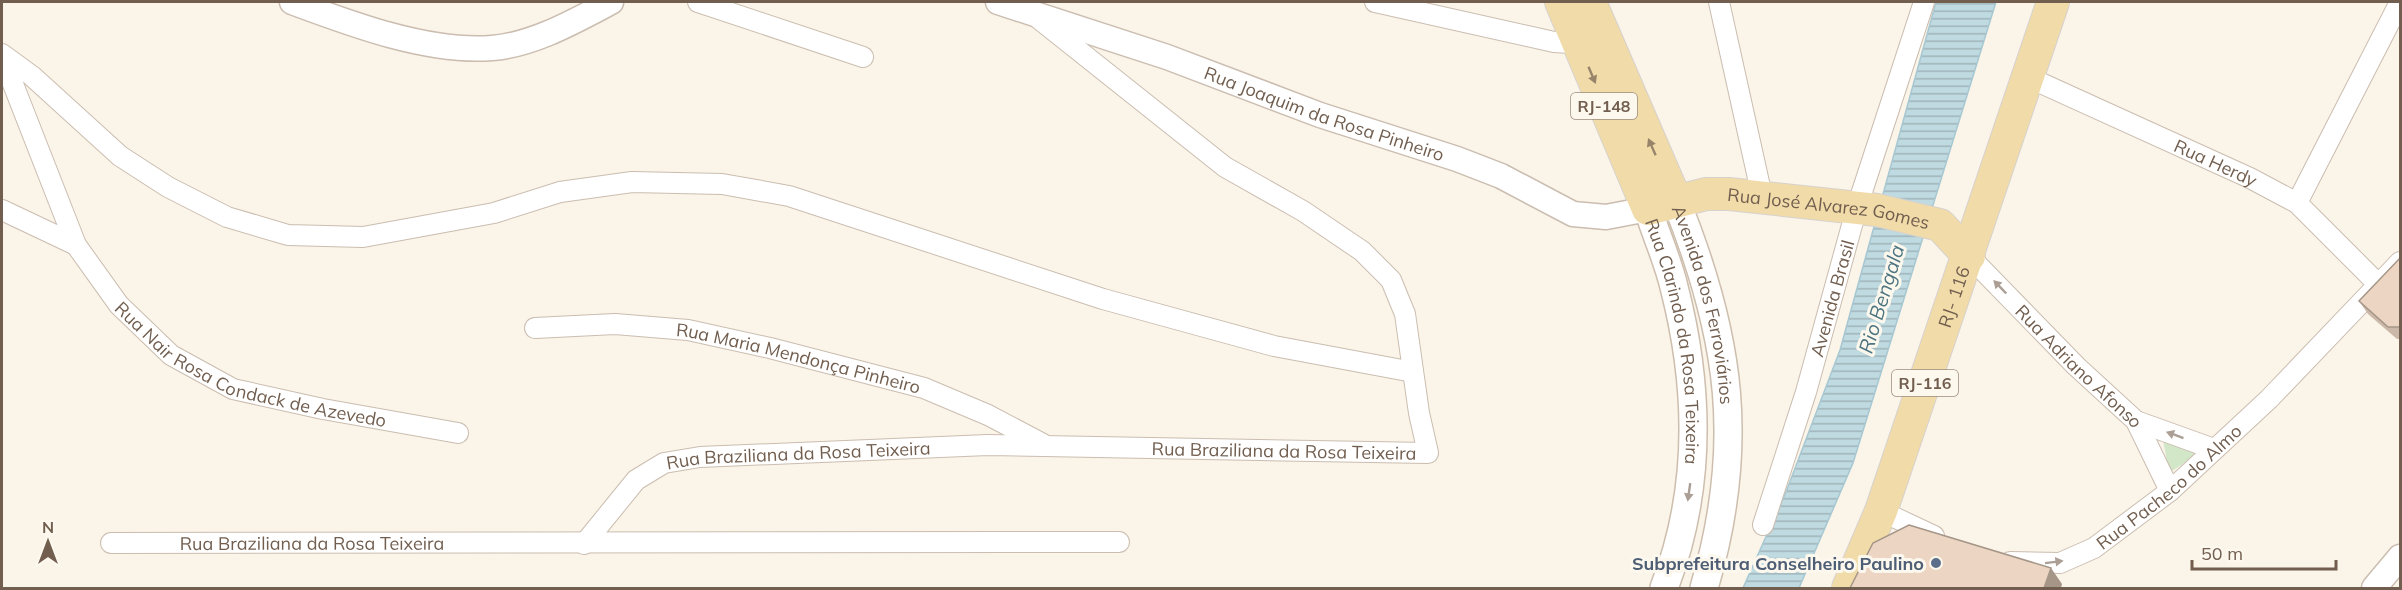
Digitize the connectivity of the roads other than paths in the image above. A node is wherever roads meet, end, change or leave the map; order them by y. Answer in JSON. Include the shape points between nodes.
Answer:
{"nodes":[{"id":1,"x":292,"y":2,"type":"edge"},
{"id":2,"x":611,"y":2,"type":"edge"},
{"id":3,"x":698,"y":2,"type":"edge"},
{"id":4,"x":998,"y":2,"type":"edge"},
{"id":5,"x":1374,"y":2,"type":"edge"},
{"id":6,"x":1562,"y":2,"type":"edge"},
{"id":7,"x":1590,"y":2,"type":"edge"},
{"id":8,"x":1719,"y":2,"type":"edge"},
{"id":9,"x":1924,"y":2,"type":"edge"},
{"id":10,"x":2054,"y":2,"type":"edge"},
{"id":11,"x":2400,"y":2,"type":"edge"},
{"id":12,"x":1030,"y":12,"type":"junction"},
{"id":13,"x":1592,"y":44,"type":"junction"},
{"id":14,"x":2,"y":55,"type":"edge"},
{"id":15,"x":863,"y":57,"type":"dead end"},
{"id":16,"x":2030,"y":78,"type":"junction"},
{"id":17,"x":1762,"y":196,"type":"junction"},
{"id":18,"x":2297,"y":203,"type":"junction"},
{"id":19,"x":1662,"y":205,"type":"junction"},
{"id":20,"x":1867,"y":208,"type":"junction"},
{"id":21,"x":2,"y":210,"type":"edge"},
{"id":22,"x":76,"y":245,"type":"junction"},
{"id":23,"x":1969,"y":256,"type":"junction"},
{"id":24,"x":2400,"y":262,"type":"edge"},
{"id":25,"x":2378,"y":284,"type":"junction"},
{"id":26,"x":535,"y":328,"type":"dead end"},
{"id":27,"x":1413,"y":372,"type":"junction"},
{"id":28,"x":2136,"y":421,"type":"junction"},
{"id":29,"x":458,"y":433,"type":"dead end"},
{"id":30,"x":1047,"y":446,"type":"junction"},
{"id":31,"x":2214,"y":449,"type":"junction"},
{"id":32,"x":2170,"y":490,"type":"junction"},
{"id":33,"x":1881,"y":510,"type":"junction"},
{"id":34,"x":1763,"y":525,"type":"dead end"},
{"id":35,"x":1119,"y":542,"type":"dead end"},
{"id":36,"x":111,"y":543,"type":"dead end"},
{"id":37,"x":584,"y":543,"type":"junction"},
{"id":38,"x":1950,"y":544,"type":"edge"},
{"id":39,"x":2400,"y":557,"type":"edge"},
{"id":40,"x":1994,"y":558,"type":"edge"},
{"id":41,"x":1664,"y":588,"type":"edge"},
{"id":42,"x":1704,"y":588,"type":"edge"},
{"id":43,"x":1848,"y":588,"type":"edge"},
{"id":44,"x":2374,"y":588,"type":"edge"}],
"edges":[{"from":1,"to":2,"type":"street","via":[[346,22],[435,45],[492,48],[537,37]]},
{"from":3,"to":15,"type":"street"},
{"from":4,"to":12,"type":"street","name":"Rua Joaquim da Rosa Pinheiro"},
{"from":5,"to":13,"type":"street","via":[[1554,42]]},
{"from":6,"to":13,"type":"main road","number":"RJ-148"},
{"from":7,"to":13,"type":"main road","name":"Avenida dos Ferroviários","number":"RJ-148"},
{"from":8,"to":17,"type":"street"},
{"from":9,"to":20,"type":"street","name":"Avenida Brasil"},
{"from":10,"to":16,"type":"main road","name":"RJ- 116","number":"RJ-116"},
{"from":11,"to":18,"type":"street"},
{"from":12,"to":19,"type":"street","name":"Rua Joaquim da Rosa Pinheiro","via":[[1457,159],[1501,176],[1573,214],[1606,217]]},
{"from":12,"to":27,"type":"street","name":"Rua Braziliana da Rosa Teixeira","via":[[1225,167],[1303,211],[1362,251],[1390,280],[1405,314]]},
{"from":13,"to":19,"type":"main road","name":"Avenida dos Ferroviários","number":"RJ-148"},
{"from":14,"to":22,"type":"street"},
{"from":14,"to":27,"type":"street","via":[[32,76],[120,156],[168,187],[227,217],[288,235],[363,237],[494,213],[560,192],[632,182],[722,184],[789,196],[1102,299],[1274,346]]},
{"from":16,"to":18,"type":"street","name":"Rua Herdy"},
{"from":16,"to":23,"type":"main road","name":"RJ- 116","number":"RJ-116"},
{"from":17,"to":19,"type":"main road","name":"Rua José Alvarez Gomes","via":[[1706,195]]},
{"from":17,"to":20,"type":"main road","name":"Rua José Alvarez Gomes"},
{"from":18,"to":25,"type":"street","name":"Rua Herdy"},
{"from":19,"to":41,"type":"main road","name":"Rua Clarindo da Rosa Teixeira","number":"RJ-148","one_way":true,"via":[[1690,363],[1695,446],[1687,506]]},
{"from":19,"to":42,"type":"main road","name":"Avenida dos Ferroviários","number":"RJ-148","via":[[1701,272],[1729,398],[1726,499]]},
{"from":20,"to":23,"type":"main road","name":"Rua José Alvarez Gomes","via":[[1940,225]]},
{"from":20,"to":34,"type":"street","name":"Avenida Brasil"},
{"from":21,"to":22,"type":"street"},
{"from":22,"to":29,"type":"street","name":"Rua Nair Rosa Condack de Azevedo","via":[[119,305],[171,355],[233,389]]},
{"from":28,"to":23,"type":"street","name":"Rua Adriano Afonso","one_way":true,"via":[[2076,366]]},
{"from":23,"to":33,"type":"main road","name":"RJ- 116","number":"RJ-116"},
{"from":24,"to":25,"type":"street","name":"Rua Pacheco do Almo"},
{"from":25,"to":31,"type":"street","name":"Rua Pacheco do Almo","via":[[2269,399]]},
{"from":26,"to":30,"type":"street","name":"Rua Maria Mendonça Pinheiro","via":[[615,324],[678,329],[770,348],[924,388]]},
{"from":27,"to":30,"type":"street","name":"Rua Braziliana da Rosa Teixeira","via":[[1428,453]]},
{"from":31,"to":28,"type":"street","one_way":true},
{"from":28,"to":32,"type":"street","name":"Rua Adriano Afonso"},
{"from":30,"to":37,"type":"street","name":"Rua Braziliana da Rosa Teixeira","via":[[700,457],[664,463],[636,480]]},
{"from":31,"to":32,"type":"street","name":"Rua Pacheco do Almo"},
{"from":40,"to":32,"type":"street","name":"Rua Pacheco do Almo","one_way":true,"via":[[2017,564],[2060,562],[2094,548]]},
{"from":33,"to":38,"type":"street"},
{"from":33,"to":43,"type":"main road","name":"RJ- 116","number":"RJ-116"},
{"from":35,"to":37,"type":"street","name":"Rua Braziliana da Rosa Teixeira"},
{"from":36,"to":37,"type":"street","name":"Rua Braziliana da Rosa Teixeira"},
{"from":39,"to":44,"type":"street"}]}
